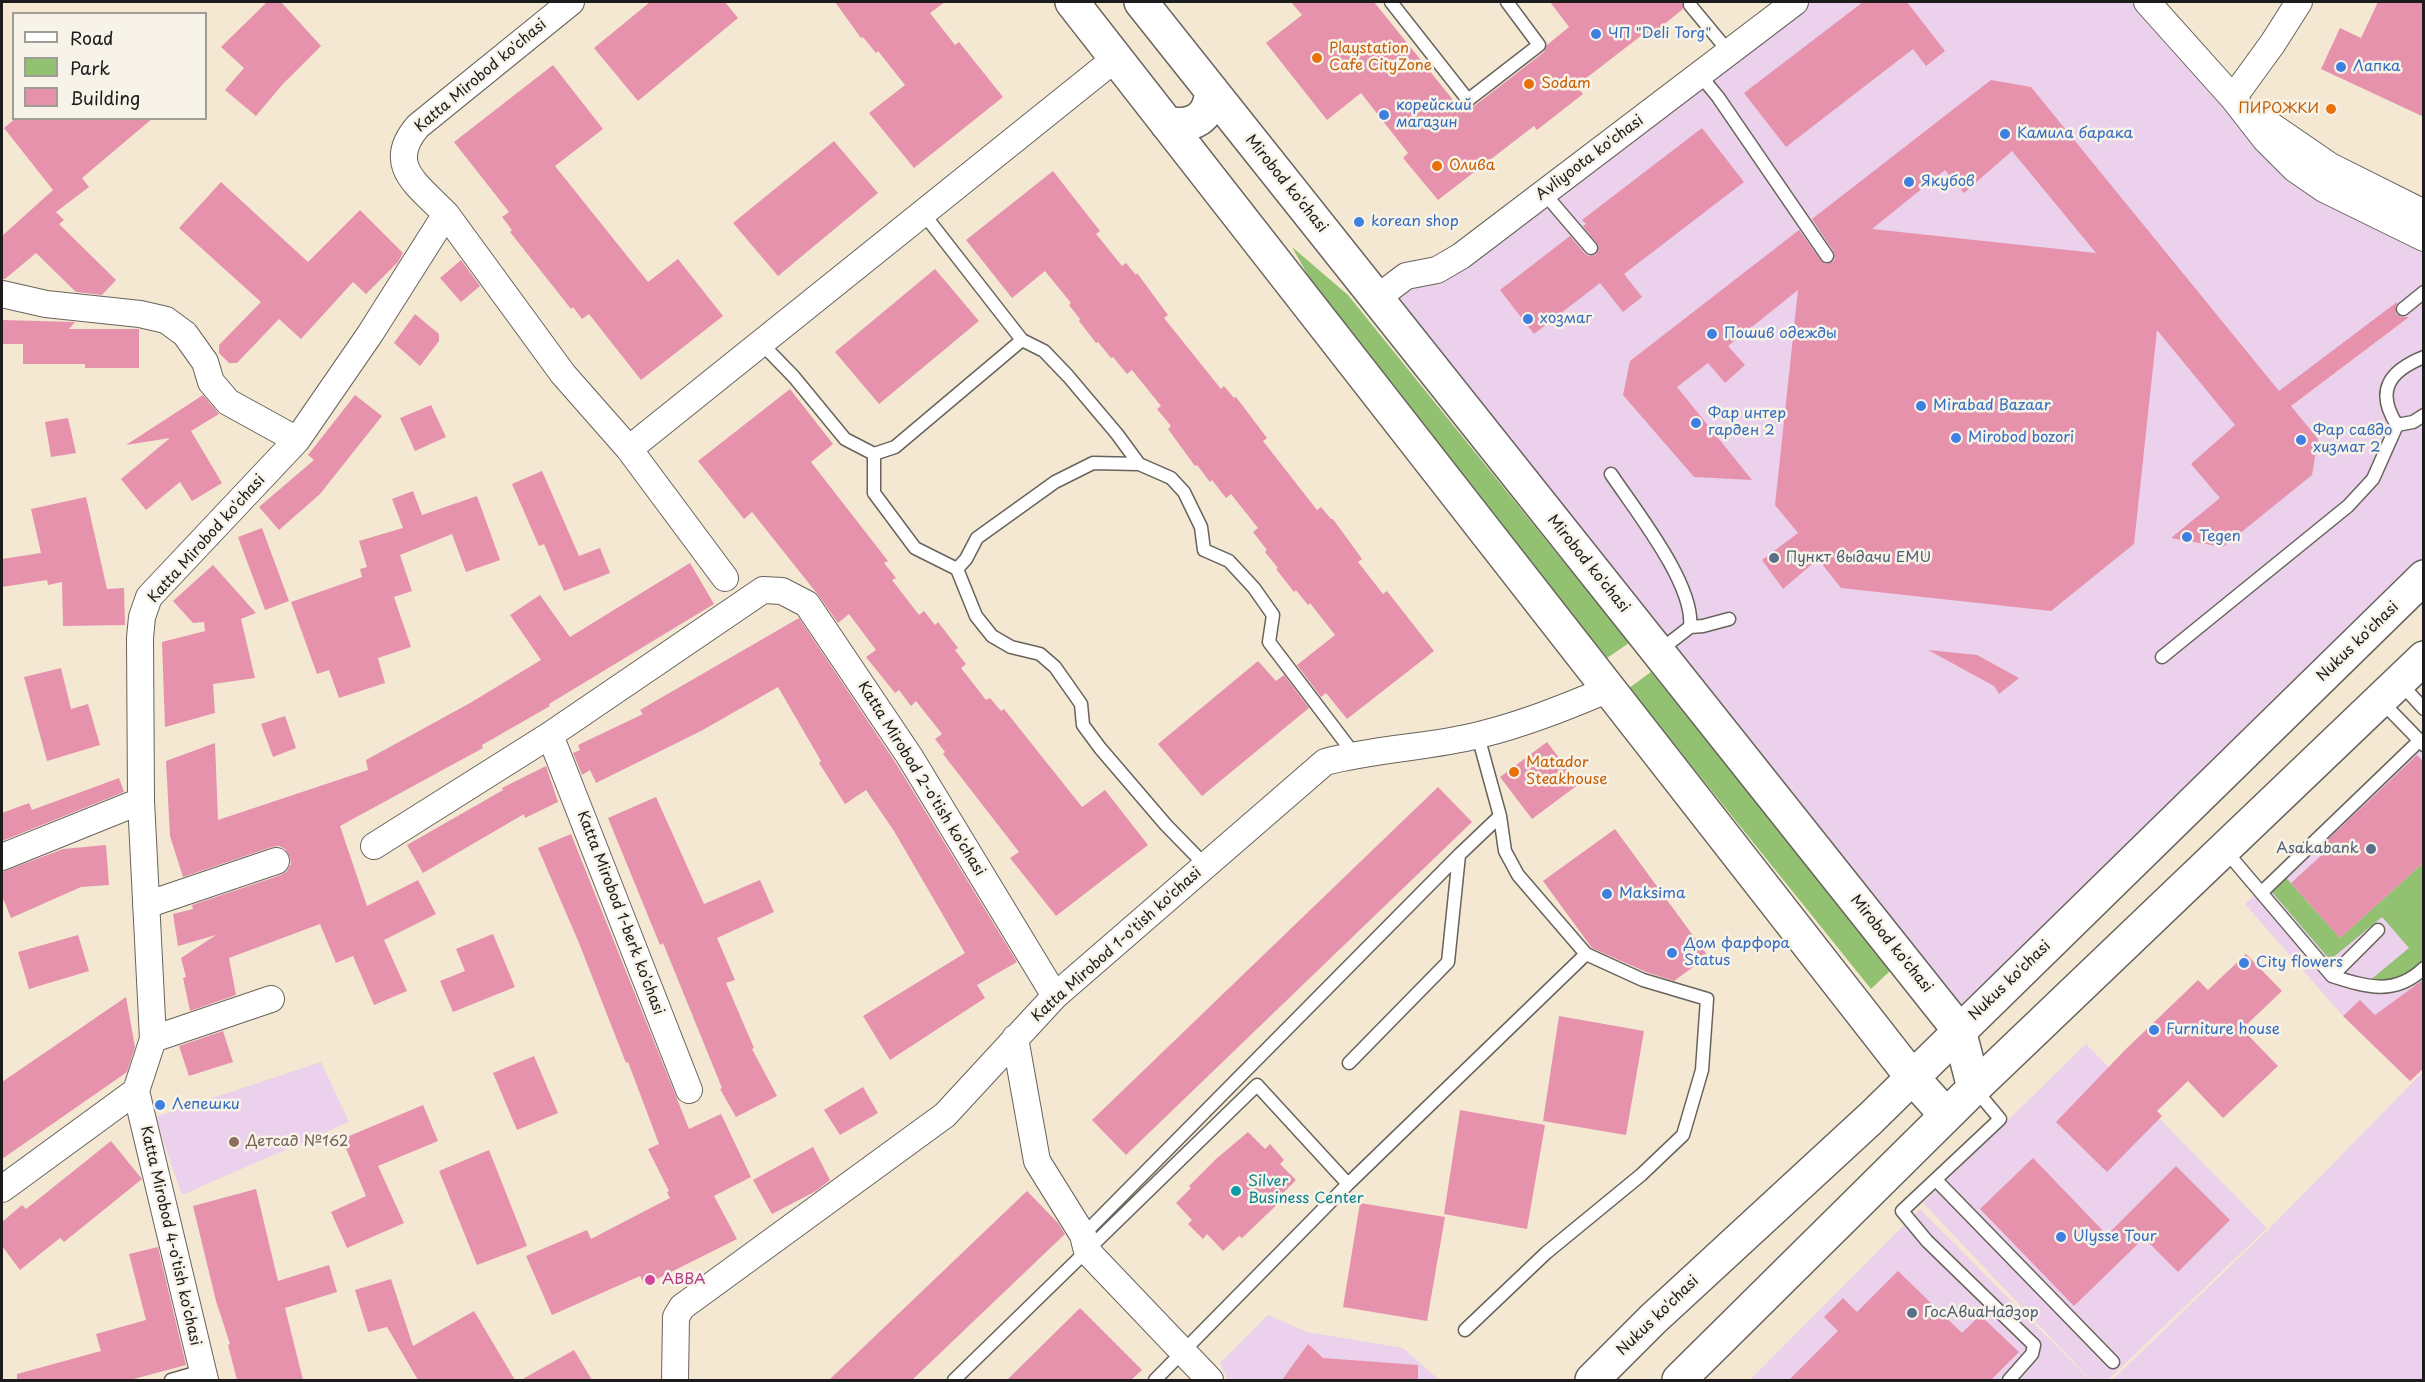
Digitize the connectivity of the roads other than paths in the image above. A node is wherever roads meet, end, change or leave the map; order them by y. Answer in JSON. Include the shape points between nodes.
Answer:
{"nodes":[{"id":1,"x":571,"y":2,"type":"edge"},
{"id":2,"x":1072,"y":2,"type":"edge"},
{"id":3,"x":1141,"y":2,"type":"edge"},
{"id":4,"x":1391,"y":2,"type":"edge"},
{"id":5,"x":1507,"y":2,"type":"edge"},
{"id":6,"x":1795,"y":2,"type":"edge"},
{"id":7,"x":2147,"y":2,"type":"edge"},
{"id":8,"x":2299,"y":2,"type":"edge"},
{"id":9,"x":1690,"y":4,"type":"dead end"},
{"id":10,"x":1729,"y":52,"type":"junction"},
{"id":11,"x":1116,"y":58,"type":"junction"},
{"id":12,"x":1700,"y":75,"type":"junction"},
{"id":13,"x":1212,"y":91,"type":"junction"},
{"id":14,"x":2233,"y":98,"type":"junction"},
{"id":15,"x":1167,"y":124,"type":"junction"},
{"id":16,"x":1544,"y":193,"type":"junction"},
{"id":17,"x":923,"y":213,"type":"junction"},
{"id":18,"x":2424,"y":213,"type":"edge"},
{"id":19,"x":446,"y":214,"type":"junction"},
{"id":20,"x":2424,"y":238,"type":"edge"},
{"id":21,"x":1591,"y":248,"type":"dead end"},
{"id":22,"x":1827,"y":256,"type":"dead end"},
{"id":23,"x":2424,"y":292,"type":"edge"},
{"id":24,"x":2,"y":294,"type":"edge"},
{"id":25,"x":1377,"y":298,"type":"junction"},
{"id":26,"x":2403,"y":309,"type":"dead end"},
{"id":27,"x":1022,"y":340,"type":"junction"},
{"id":28,"x":761,"y":343,"type":"junction"},
{"id":29,"x":2424,"y":357,"type":"edge"},
{"id":30,"x":2424,"y":414,"type":"edge"},
{"id":31,"x":2397,"y":425,"type":"junction"},
{"id":32,"x":297,"y":441,"type":"junction"},
{"id":33,"x":628,"y":449,"type":"junction"},
{"id":34,"x":874,"y":454,"type":"junction"},
{"id":35,"x":1139,"y":464,"type":"junction"},
{"id":36,"x":1611,"y":474,"type":"dead end"},
{"id":37,"x":957,"y":569,"type":"junction"},
{"id":38,"x":2424,"y":577,"type":"edge"},
{"id":39,"x":725,"y":578,"type":"dead end"},
{"id":40,"x":1729,"y":620,"type":"dead end"},
{"id":41,"x":1690,"y":627,"type":"junction"},
{"id":42,"x":1659,"y":652,"type":"junction"},
{"id":43,"x":2162,"y":657,"type":"dead end"},
{"id":44,"x":2424,"y":658,"type":"edge"},
{"id":45,"x":1609,"y":689,"type":"junction"},
{"id":46,"x":2389,"y":691,"type":"junction"},
{"id":47,"x":2424,"y":709,"type":"edge"},
{"id":48,"x":550,"y":735,"type":"junction"},
{"id":49,"x":1478,"y":736,"type":"junction"},
{"id":50,"x":2422,"y":743,"type":"edge"},
{"id":51,"x":1354,"y":754,"type":"junction"},
{"id":52,"x":141,"y":801,"type":"junction"},
{"id":53,"x":1500,"y":816,"type":"junction"},
{"id":54,"x":374,"y":846,"type":"dead end"},
{"id":55,"x":2223,"y":849,"type":"junction"},
{"id":56,"x":1459,"y":855,"type":"junction"},
{"id":57,"x":2,"y":857,"type":"edge"},
{"id":58,"x":276,"y":861,"type":"dead end"},
{"id":59,"x":1206,"y":866,"type":"junction"},
{"id":60,"x":2262,"y":892,"type":"junction"},
{"id":61,"x":146,"y":905,"type":"junction"},
{"id":62,"x":2378,"y":930,"type":"dead end"},
{"id":63,"x":1586,"y":954,"type":"junction"},
{"id":64,"x":2424,"y":968,"type":"edge"},
{"id":65,"x":2332,"y":976,"type":"junction"},
{"id":66,"x":1055,"y":996,"type":"junction"},
{"id":67,"x":271,"y":999,"type":"dead end"},
{"id":68,"x":1959,"y":1030,"type":"junction"},
{"id":69,"x":1015,"y":1038,"type":"junction"},
{"id":70,"x":153,"y":1039,"type":"junction"},
{"id":71,"x":1349,"y":1063,"type":"dead end"},
{"id":72,"x":1911,"y":1077,"type":"junction"},
{"id":73,"x":1974,"y":1088,"type":"junction"},
{"id":74,"x":689,"y":1090,"type":"dead end"},
{"id":75,"x":136,"y":1092,"type":"junction"},
{"id":76,"x":1946,"y":1115,"type":"junction"},
{"id":77,"x":1936,"y":1180,"type":"junction"},
{"id":78,"x":1348,"y":1184,"type":"junction"},
{"id":79,"x":2,"y":1189,"type":"edge"},
{"id":80,"x":1085,"y":1243,"type":"junction"},
{"id":81,"x":1465,"y":1330,"type":"dead end"},
{"id":82,"x":1184,"y":1352,"type":"junction"},
{"id":83,"x":2113,"y":1362,"type":"dead end"},
{"id":84,"x":204,"y":1376,"type":"edge"},
{"id":85,"x":171,"y":1380,"type":"edge"},
{"id":86,"x":675,"y":1380,"type":"edge"},
{"id":87,"x":954,"y":1380,"type":"edge"},
{"id":88,"x":1155,"y":1380,"type":"edge"},
{"id":89,"x":1210,"y":1380,"type":"edge"},
{"id":90,"x":1592,"y":1380,"type":"edge"},
{"id":91,"x":1679,"y":1380,"type":"edge"},
{"id":92,"x":2009,"y":1380,"type":"edge"}],
"edges":[{"from":1,"to":19,"type":"street","name":"Katta Mirobod ko'chasi","via":[[409,136],[404,147],[405,172]]},
{"from":2,"to":11,"type":"main road"},
{"from":3,"to":13,"type":"main road","name":"Mirobod ko'chasi"},
{"from":4,"to":5,"type":"lane","via":[[1468,100],[1539,45]]},
{"from":6,"to":10,"type":"street","name":"Avliyoota ko'chasi"},
{"from":7,"to":14,"type":"street"},
{"from":8,"to":14,"type":"street"},
{"from":9,"to":10,"type":"lane"},
{"from":10,"to":12,"type":"street","name":"Avliyoota ko'chasi"},
{"from":11,"to":15,"type":"main road"},
{"from":11,"to":17,"type":"street"},
{"from":12,"to":16,"type":"street","name":"Avliyoota ko'chasi"},
{"from":12,"to":22,"type":"lane"},
{"from":13,"to":15,"type":"main road","via":[[1209,107],[1198,119],[1184,125]]},
{"from":13,"to":25,"type":"main road","name":"Mirobod ko'chasi"},
{"from":14,"to":18,"type":"street","via":[[2330,166]]},
{"from":14,"to":20,"type":"street","via":[[2265,139],[2303,176]]},
{"from":15,"to":45,"type":"main road"},
{"from":16,"to":21,"type":"lane"},
{"from":16,"to":25,"type":"street","name":"Avliyoota ko'chasi","via":[[1461,256],[1437,270],[1406,276]]},
{"from":17,"to":27,"type":"lane"},
{"from":17,"to":28,"type":"street"},
{"from":19,"to":32,"type":"street","name":"Katta Mirobod ko'chasi"},
{"from":19,"to":33,"type":"street","via":[[563,374]]},
{"from":23,"to":26,"type":"lane"},
{"from":24,"to":32,"type":"street","via":[[166,320],[185,334],[205,362],[211,382],[228,402]]},
{"from":25,"to":42,"type":"main road","name":"Mirobod ko'chasi"},
{"from":27,"to":34,"type":"lane","via":[[895,447]]},
{"from":27,"to":35,"type":"lane","via":[[1044,351]]},
{"from":28,"to":33,"type":"street"},
{"from":28,"to":34,"type":"lane","via":[[845,439]]},
{"from":29,"to":31,"type":"lane","via":[[2411,362],[2387,386],[2385,397]]},
{"from":30,"to":31,"type":"lane","via":[[2413,422]]},
{"from":31,"to":43,"type":"lane","via":[[2373,479],[2348,506]]},
{"from":32,"to":52,"type":"street","name":"Katta Mirobod ko'chasi","via":[[149,597],[140,638]]},
{"from":33,"to":39,"type":"street"},
{"from":34,"to":37,"type":"lane","via":[[874,493],[915,548]]},
{"from":35,"to":37,"type":"lane","via":[[1093,463],[1055,482],[978,538]]},
{"from":35,"to":51,"type":"lane","via":[[1171,478],[1184,492],[1201,527],[1204,550],[1229,561],[1254,588],[1273,615],[1269,642]]},
{"from":36,"to":41,"type":"lane","via":[[1674,572],[1689,603]]},
{"from":37,"to":59,"type":"lane","via":[[976,616],[992,636],[1011,647],[1040,654],[1055,667],[1081,704],[1083,725],[1166,825]]},
{"from":38,"to":68,"type":"main road","name":"Nukus ko'chasi"},
{"from":40,"to":41,"type":"lane"},
{"from":41,"to":42,"type":"lane"},
{"from":42,"to":68,"type":"main road","name":"Mirobod ko'chasi"},
{"from":44,"to":46,"type":"main road"},
{"from":45,"to":49,"type":"street","name":"Katta Mirobod 1-o'tish ko'chasi","via":[[1549,714]]},
{"from":45,"to":72,"type":"main road"},
{"from":46,"to":47,"type":"lane"},
{"from":46,"to":50,"type":"lane"},
{"from":46,"to":55,"type":"main road"},
{"from":48,"to":54,"type":"street"},
{"from":48,"to":66,"type":"street","name":"Katta Mirobod 2-o'tish ko'chasi","via":[[763,590],[782,591],[807,604],[910,757]]},
{"from":48,"to":74,"type":"street","name":"Katta Mirobod 1-berk ko'chasi"},
{"from":49,"to":51,"type":"street","name":"Katta Mirobod 1-o'tish ko'chasi"},
{"from":49,"to":53,"type":"lane"},
{"from":50,"to":60,"type":"lane"},
{"from":51,"to":59,"type":"street","name":"Katta Mirobod 1-o'tish ko'chasi","via":[[1325,762]]},
{"from":52,"to":57,"type":"street"},
{"from":52,"to":61,"type":"street","name":"Katta Mirobod ko'chasi"},
{"from":53,"to":56,"type":"lane"},
{"from":53,"to":63,"type":"lane","via":[[1505,851],[1518,875]]},
{"from":55,"to":60,"type":"lane"},
{"from":55,"to":73,"type":"main road"},
{"from":56,"to":71,"type":"lane","via":[[1448,962]]},
{"from":56,"to":80,"type":"lane"},
{"from":58,"to":61,"type":"street"},
{"from":59,"to":66,"type":"street","name":"Katta Mirobod 1-o'tish ko'chasi"},
{"from":60,"to":65,"type":"lane"},
{"from":61,"to":70,"type":"street","name":"Katta Mirobod ko'chasi"},
{"from":62,"to":65,"type":"lane"},
{"from":63,"to":78,"type":"lane"},
{"from":63,"to":81,"type":"lane","via":[[1643,980],[1707,999],[1702,1070],[1683,1135],[1546,1253]]},
{"from":64,"to":65,"type":"lane","via":[[2412,979],[2386,988]]},
{"from":66,"to":69,"type":"street","name":"Katta Mirobod 1-o'tish ko'chasi"},
{"from":67,"to":70,"type":"street"},
{"from":68,"to":72,"type":"main road","name":"Nukus ko'chasi"},
{"from":68,"to":73,"type":"main road","name":"Mirobod ko'chasi"},
{"from":69,"to":80,"type":"street","via":[[1037,1161]]},
{"from":69,"to":86,"type":"street","name":"Katta Mirobod 1-o'tish ko'chasi","via":[[945,1115],[682,1307],[676,1317]]},
{"from":70,"to":75,"type":"street","name":"Katta Mirobod ko'chasi"},
{"from":72,"to":73,"type":"main road"},
{"from":72,"to":76,"type":"main road"},
{"from":72,"to":90,"type":"main road","name":"Nukus ko'chasi"},
{"from":73,"to":76,"type":"main road"},
{"from":73,"to":77,"type":"lane","via":[[2000,1119]]},
{"from":75,"to":79,"type":"street"},
{"from":75,"to":84,"type":"street","name":"Katta Mirobod 4-o'tish ko'chasi"},
{"from":76,"to":91,"type":"main road"},
{"from":77,"to":83,"type":"lane"},
{"from":77,"to":92,"type":"lane","via":[[1902,1211],[1927,1241],[2034,1345],[2032,1354]]},
{"from":78,"to":80,"type":"lane","via":[[1257,1085]]},
{"from":78,"to":82,"type":"lane"},
{"from":80,"to":82,"type":"street"},
{"from":80,"to":87,"type":"lane"},
{"from":82,"to":88,"type":"lane"},
{"from":82,"to":89,"type":"street"},
{"from":84,"to":85,"type":"lane"}]}
